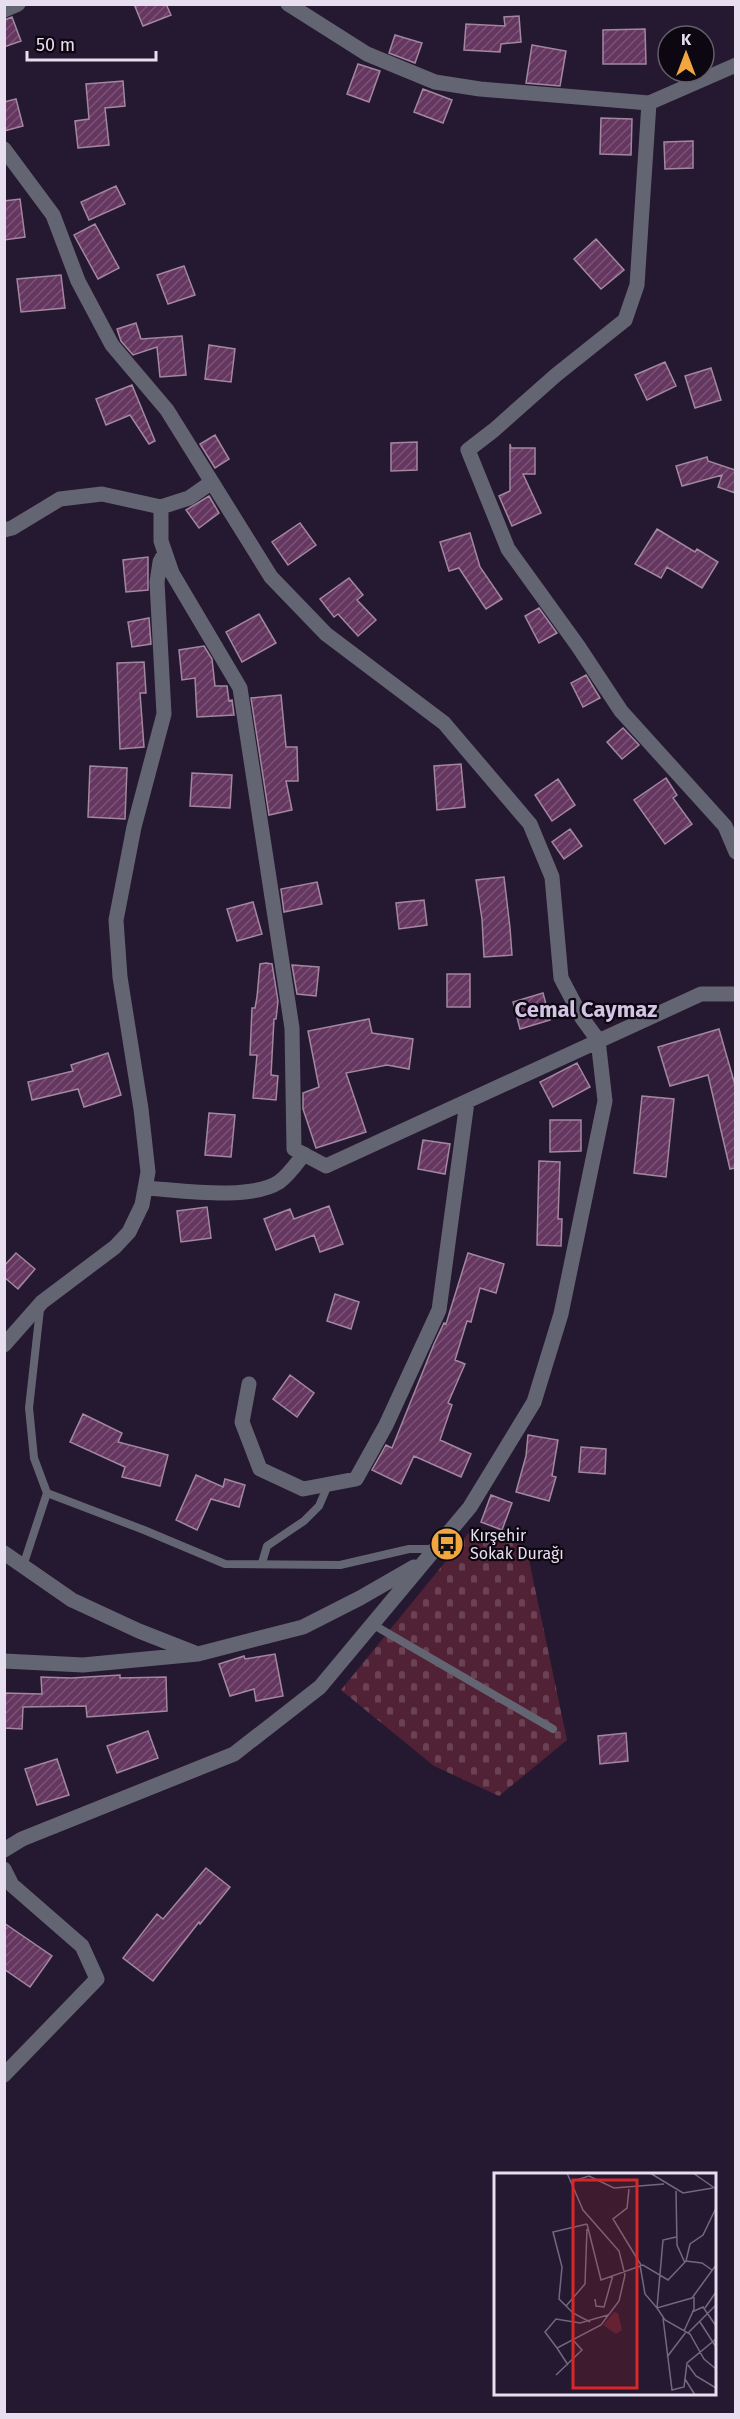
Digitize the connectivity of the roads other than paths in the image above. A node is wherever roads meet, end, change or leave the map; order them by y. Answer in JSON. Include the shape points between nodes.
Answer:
{"nodes":[{"id":1,"x":18,"y":4,"type":"edge"},
{"id":2,"x":288,"y":4,"type":"edge"},
{"id":3,"x":4,"y":10,"type":"edge"},
{"id":4,"x":735,"y":65,"type":"edge"},
{"id":5,"x":649,"y":104,"type":"junction"},
{"id":6,"x":4,"y":149,"type":"edge"},
{"id":7,"x":212,"y":482,"type":"junction"},
{"id":8,"x":161,"y":507,"type":"junction"},
{"id":9,"x":4,"y":530,"type":"edge"},
{"id":10,"x":165,"y":553,"type":"junction"},
{"id":11,"x":735,"y":852,"type":"edge"},
{"id":12,"x":735,"y":994,"type":"edge"},
{"id":13,"x":598,"y":1040,"type":"junction"},
{"id":14,"x":466,"y":1102,"type":"junction"},
{"id":15,"x":304,"y":1154,"type":"junction"},
{"id":16,"x":145,"y":1188,"type":"junction"},
{"id":17,"x":42,"y":1302,"type":"junction"},
{"id":18,"x":4,"y":1345,"type":"edge"},
{"id":19,"x":249,"y":1384,"type":"dead end"},
{"id":20,"x":328,"y":1485,"type":"junction"},
{"id":21,"x":47,"y":1493,"type":"junction"},
{"id":22,"x":434,"y":1549,"type":"junction"},
{"id":23,"x":4,"y":1554,"type":"edge"},
{"id":24,"x":424,"y":1562,"type":"junction"},
{"id":25,"x":262,"y":1563,"type":"junction"},
{"id":26,"x":23,"y":1566,"type":"junction"},
{"id":27,"x":372,"y":1624,"type":"junction"},
{"id":28,"x":198,"y":1654,"type":"junction"},
{"id":29,"x":4,"y":1661,"type":"edge"},
{"id":30,"x":553,"y":1729,"type":"dead end"},
{"id":31,"x":4,"y":1850,"type":"edge"},
{"id":32,"x":4,"y":1869,"type":"edge"},
{"id":33,"x":4,"y":2075,"type":"edge"}],
"edges":[{"from":1,"to":3,"type":"street"},
{"from":2,"to":5,"type":"street","via":[[367,54],[435,82]]},
{"from":4,"to":5,"type":"street"},
{"from":5,"to":11,"type":"street","via":[[637,285],[625,320],[468,450],[508,549],[621,711],[725,826]]},
{"from":6,"to":7,"type":"street","via":[[53,215],[78,281],[112,345],[167,410]]},
{"from":7,"to":8,"type":"street","via":[[189,498]]},
{"from":7,"to":13,"type":"street","via":[[271,577],[326,634],[444,723],[530,824],[552,878],[561,978]]},
{"from":8,"to":9,"type":"street","via":[[102,494],[60,499]]},
{"from":8,"to":10,"type":"street","via":[[161,542]]},
{"from":10,"to":15,"type":"street","via":[[172,573],[240,688],[291,1028],[294,1149]]},
{"from":10,"to":16,"type":"street","via":[[157,582],[164,714],[134,827],[116,920],[120,977],[148,1172]]},
{"from":12,"to":13,"type":"street","via":[[701,994]]},
{"from":13,"to":14,"type":"street"},
{"from":13,"to":22,"type":"street","via":[[605,1101],[561,1314],[534,1402],[470,1507]]},
{"from":14,"to":15,"type":"street","via":[[326,1166]]},
{"from":14,"to":20,"type":"street","via":[[440,1310],[356,1479]]},
{"from":15,"to":16,"type":"street","via":[[280,1181],[268,1188],[225,1194]]},
{"from":16,"to":17,"type":"street","via":[[129,1232]]},
{"from":17,"to":18,"type":"street"},
{"from":17,"to":21,"type":"lane","via":[[29,1408],[34,1458]]},
{"from":19,"to":20,"type":"street","via":[[242,1422],[260,1468],[303,1489]]},
{"from":20,"to":25,"type":"lane","via":[[319,1506],[304,1521],[267,1546]]},
{"from":21,"to":25,"type":"lane","via":[[225,1564]]},
{"from":21,"to":26,"type":"lane"},
{"from":22,"to":24,"type":"street"},
{"from":22,"to":25,"type":"lane","via":[[409,1549],[340,1565]]},
{"from":23,"to":26,"type":"street"},
{"from":24,"to":27,"type":"street"},
{"from":24,"to":28,"type":"street","via":[[303,1627]]},
{"from":26,"to":28,"type":"street","via":[[72,1600]]},
{"from":27,"to":30,"type":"lane"},
{"from":27,"to":31,"type":"street","via":[[320,1687],[234,1754],[21,1839]]},
{"from":28,"to":29,"type":"street","via":[[83,1665]]},
{"from":32,"to":33,"type":"street","via":[[12,1885],[82,1946],[97,1979]]}]}
